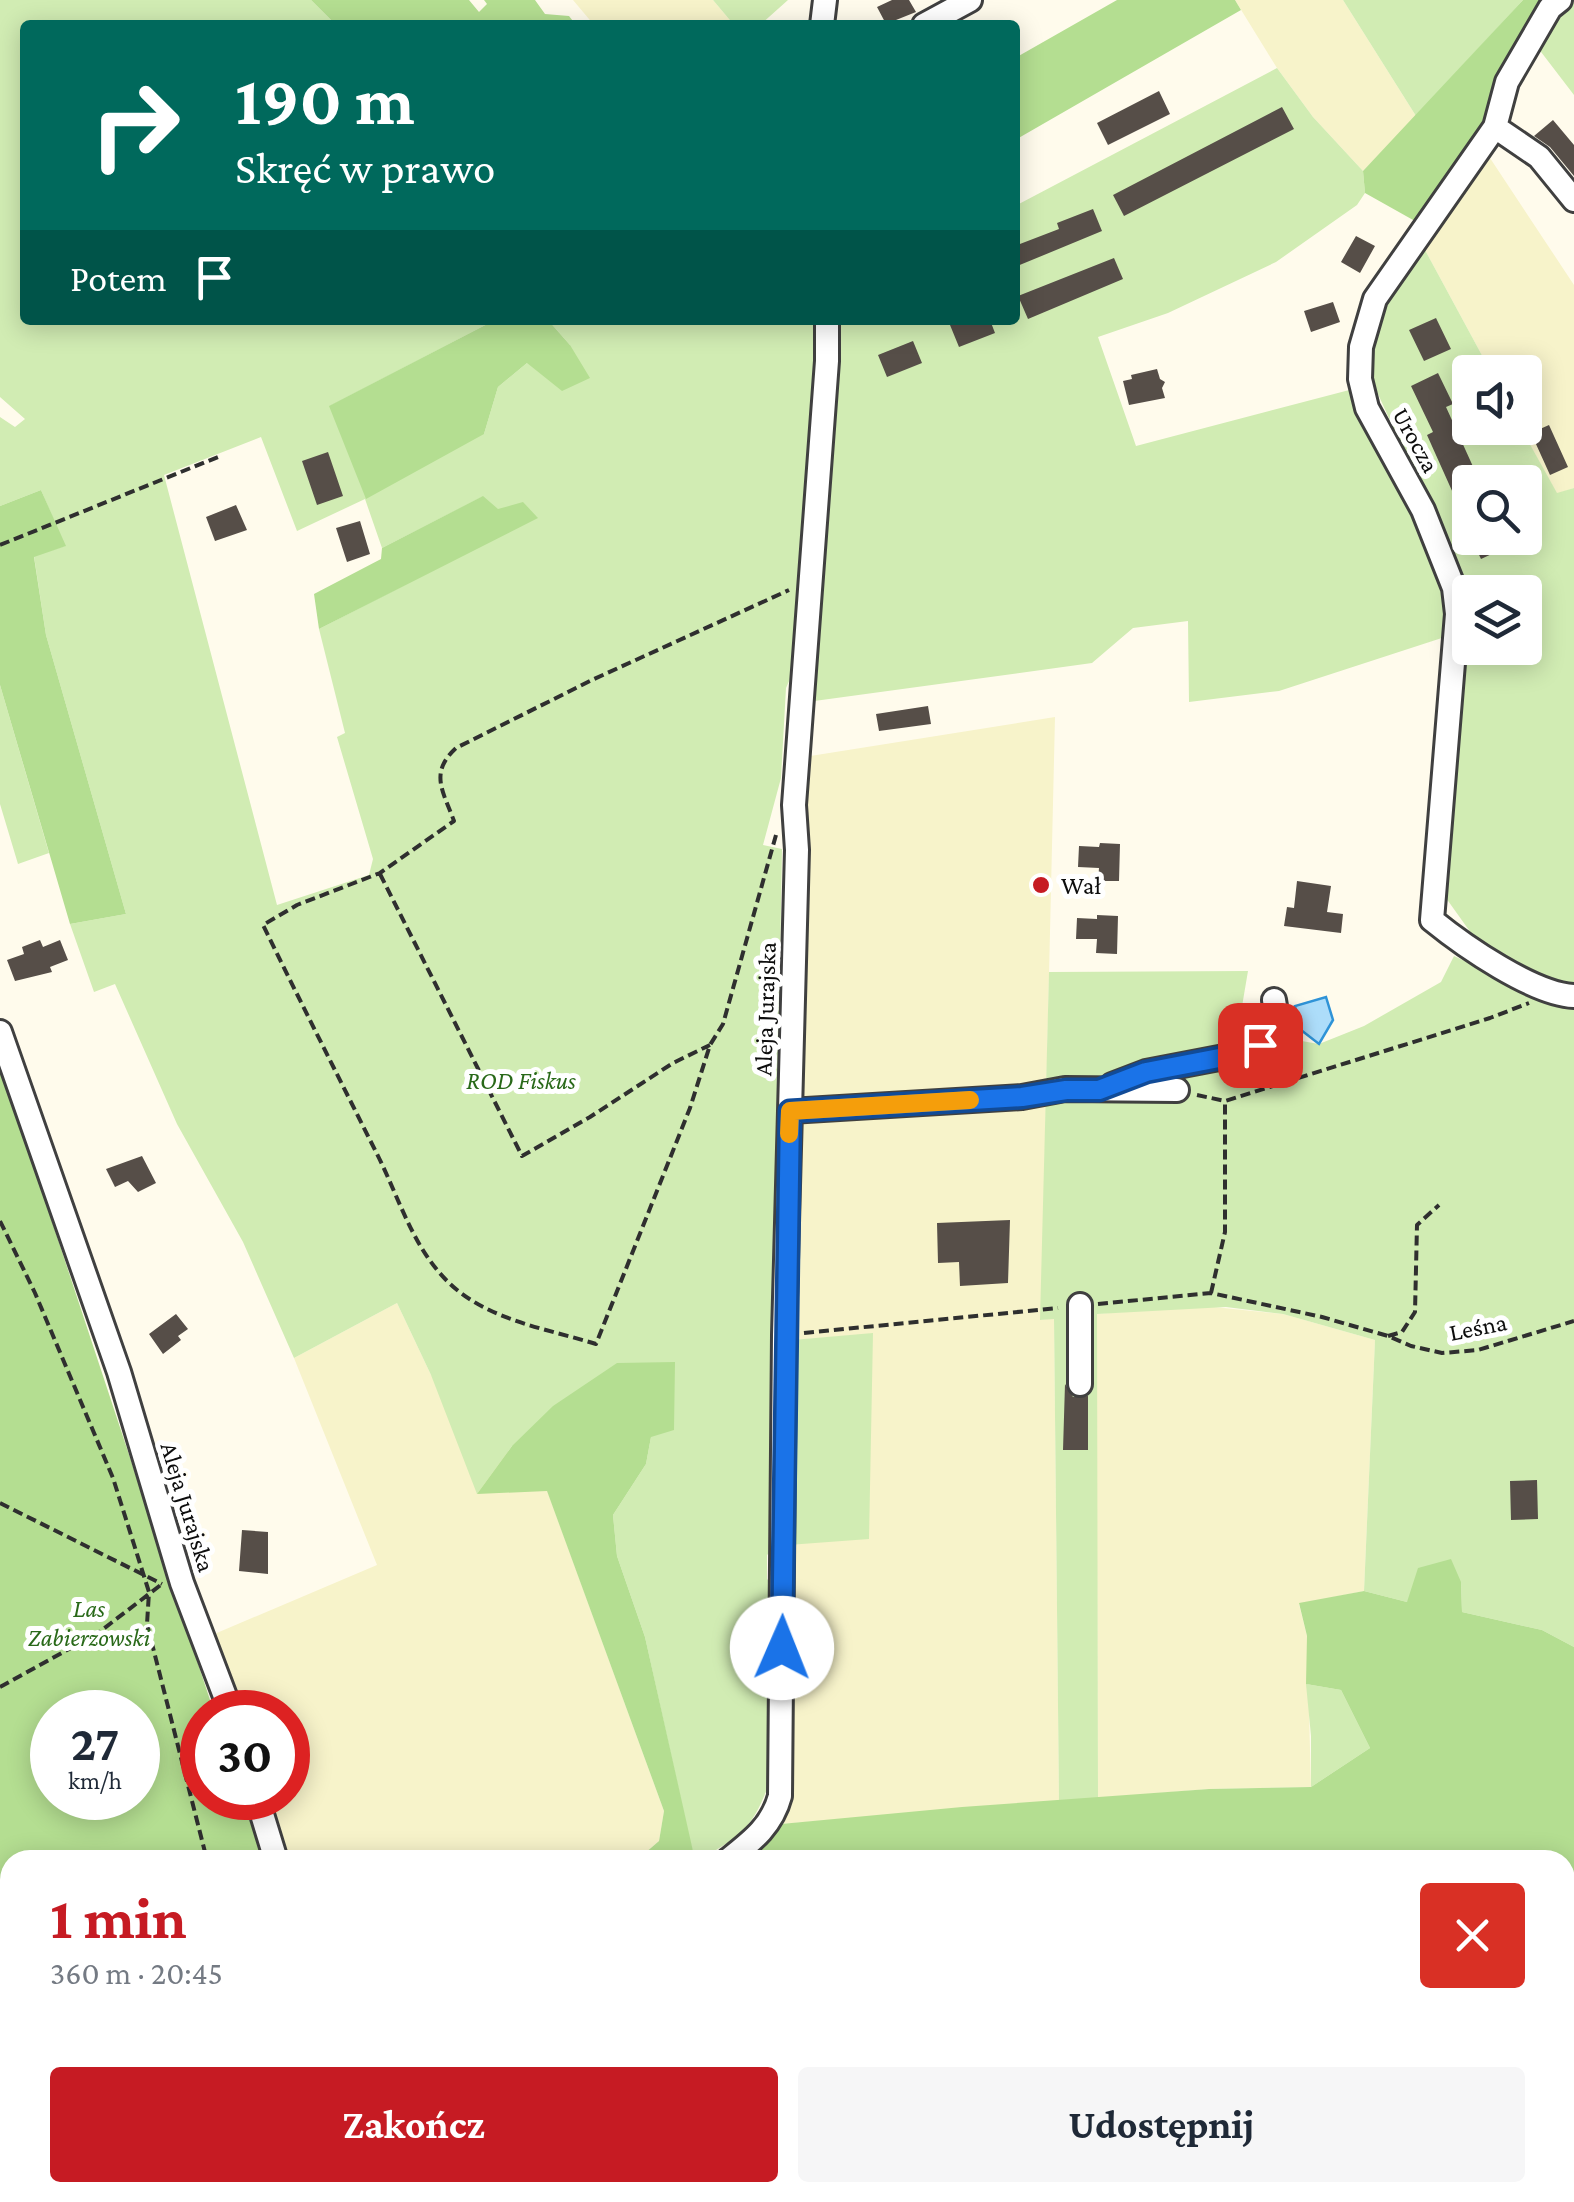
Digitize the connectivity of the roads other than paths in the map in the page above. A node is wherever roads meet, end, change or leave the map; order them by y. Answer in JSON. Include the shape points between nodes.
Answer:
{"nodes":[{"id":1,"x":970,"y":0,"type":"edge"},
{"id":2,"x":1560,"y":0,"type":"edge"},
{"id":3,"x":933,"y":20,"type":"edge"},
{"id":4,"x":1496,"y":127,"type":"junction"},
{"id":5,"x":1574,"y":200,"type":"edge"},
{"id":6,"x":826,"y":325,"type":"edge"},
{"id":7,"x":1571,"y":996,"type":"edge"},
{"id":8,"x":1274,"y":1000,"type":"dead end"},
{"id":9,"x":0,"y":1032,"type":"edge"},
{"id":10,"x":1099,"y":1090,"type":"junction"},
{"id":11,"x":1178,"y":1090,"type":"road end"},
{"id":12,"x":790,"y":1111,"type":"junction"},
{"id":13,"x":1080,"y":1306,"type":"dead end"},
{"id":14,"x":1080,"y":1384,"type":"dead end"},
{"id":15,"x":223,"y":1690,"type":"edge"},
{"id":16,"x":264,"y":1820,"type":"edge"},
{"id":17,"x":273,"y":1850,"type":"edge"},
{"id":18,"x":740,"y":1850,"type":"edge"}],
"edges":[{"from":1,"to":3,"type":"street"},
{"from":2,"to":4,"type":"street","name":"Urocza","via":[[1507,82]]},
{"from":4,"to":5,"type":"street","via":[[1539,156]]},
{"from":4,"to":7,"type":"street","name":"Urocza","via":[[1375,298],[1360,380],[1367,408],[1424,510],[1454,588],[1432,920],[1517,975]]},
{"from":6,"to":12,"type":"street","name":"Aleja Jurajska","via":[[794,806]]},
{"from":8,"to":10,"type":"street","via":[[1280,1036],[1240,1054],[1146,1072]]},
{"from":9,"to":15,"type":"street","name":"Aleja Jurajska"},
{"from":10,"to":11,"type":"street"},
{"from":10,"to":12,"type":"street"},
{"from":12,"to":18,"type":"street","name":"Aleja Jurajska","via":[[780,1796],[775,1815]]},
{"from":13,"to":14,"type":"street"},
{"from":16,"to":17,"type":"street"}]}
